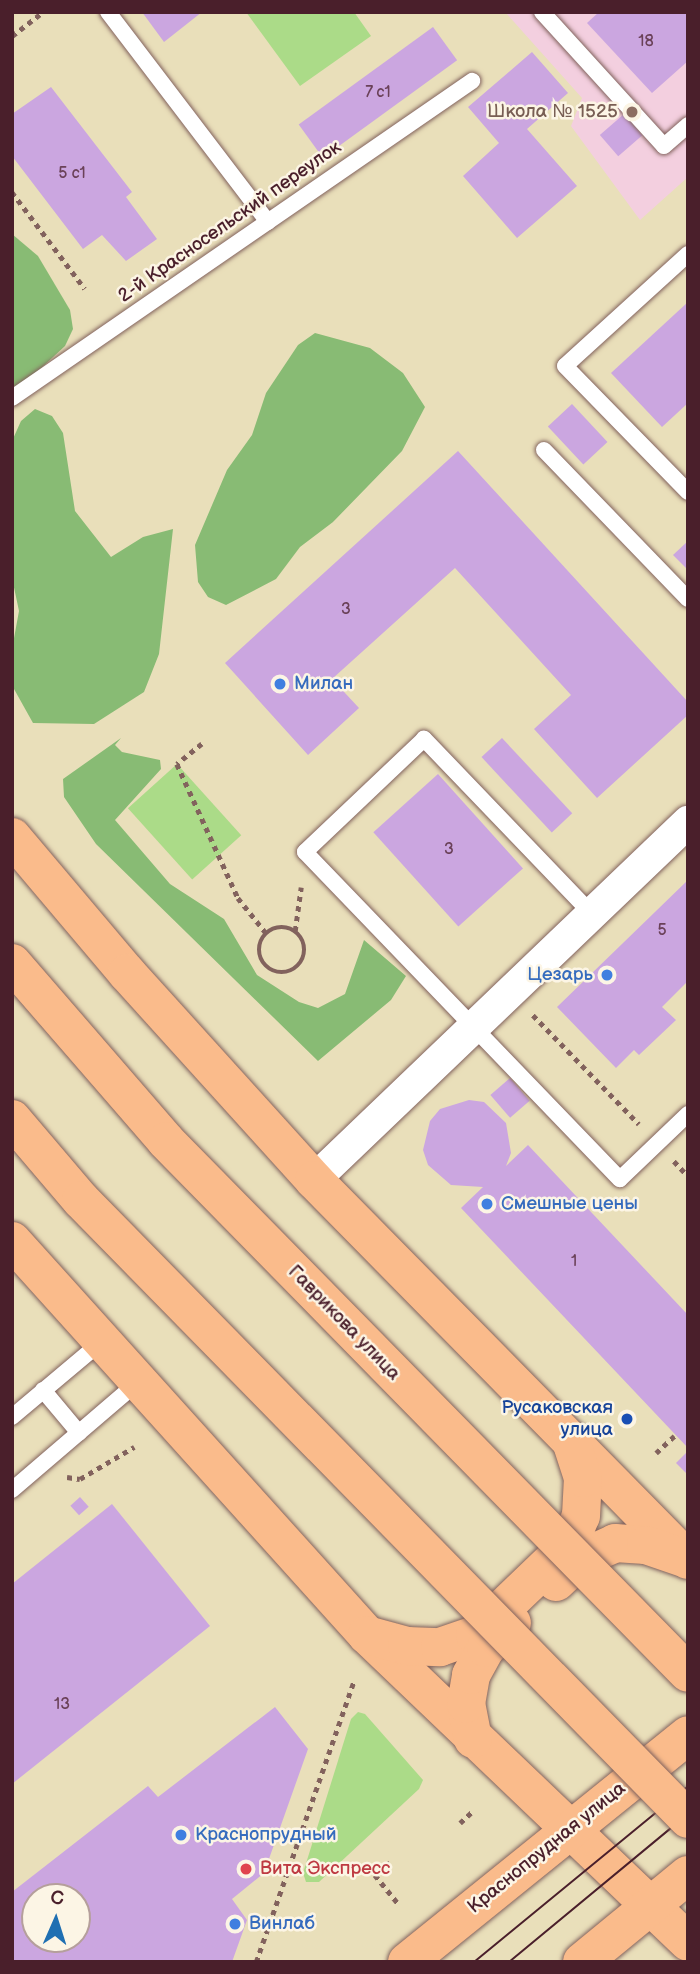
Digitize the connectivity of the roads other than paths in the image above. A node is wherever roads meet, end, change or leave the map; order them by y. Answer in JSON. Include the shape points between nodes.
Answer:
{"nodes":[{"id":1,"x":108,"y":12,"type":"edge"},
{"id":2,"x":542,"y":12,"type":"edge"},
{"id":3,"x":472,"y":81,"type":"dead end"},
{"id":4,"x":688,"y":125,"type":"edge"},
{"id":5,"x":268,"y":222,"type":"junction"},
{"id":6,"x":688,"y":254,"type":"edge"},
{"id":7,"x":12,"y":398,"type":"edge"},
{"id":8,"x":544,"y":450,"type":"dead end"},
{"id":9,"x":688,"y":492,"type":"edge"},
{"id":10,"x":688,"y":599,"type":"edge"},
{"id":11,"x":688,"y":822,"type":"edge"},
{"id":12,"x":12,"y":837,"type":"edge"},
{"id":13,"x":592,"y":914,"type":"junction"},
{"id":14,"x":12,"y":963,"type":"edge"},
{"id":15,"x":474,"y":1027,"type":"junction"},
{"id":16,"x":688,"y":1114,"type":"edge"},
{"id":17,"x":12,"y":1119,"type":"edge"},
{"id":18,"x":314,"y":1180,"type":"junction"},
{"id":19,"x":12,"y":1241,"type":"edge"},
{"id":20,"x":101,"y":1342,"type":"junction"},
{"id":21,"x":137,"y":1383,"type":"junction"},
{"id":22,"x":43,"y":1390,"type":"junction"},
{"id":23,"x":12,"y":1417,"type":"edge"},
{"id":24,"x":79,"y":1433,"type":"junction"},
{"id":25,"x":570,"y":1437,"type":"junction"},
{"id":26,"x":12,"y":1490,"type":"edge"},
{"id":27,"x":687,"y":1559,"type":"edge"},
{"id":28,"x":367,"y":1635,"type":"junction"},
{"id":29,"x":688,"y":1673,"type":"edge"},
{"id":30,"x":688,"y":1735,"type":"edge"},
{"id":31,"x":473,"y":1739,"type":"junction"},
{"id":32,"x":688,"y":1819,"type":"edge"},
{"id":33,"x":567,"y":1831,"type":"junction"},
{"id":34,"x":688,"y":1875,"type":"edge"},
{"id":35,"x":652,"y":1906,"type":"junction"},
{"id":36,"x":688,"y":1942,"type":"edge"},
{"id":37,"x":407,"y":1962,"type":"edge"},
{"id":38,"x":582,"y":1962,"type":"edge"}],
"edges":[{"from":1,"to":5,"type":"lane"},
{"from":2,"to":4,"type":"lane","via":[[664,146]]},
{"from":3,"to":5,"type":"lane","name":"2-й Красносельский переулок"},
{"from":5,"to":7,"type":"lane","name":"2-й Красносельский переулок"},
{"from":6,"to":9,"type":"lane","via":[[565,366]]},
{"from":8,"to":10,"type":"lane"},
{"from":11,"to":13,"type":"street"},
{"from":12,"to":18,"type":"main road","via":[[127,974]]},
{"from":13,"to":15,"type":"street"},
{"from":13,"to":15,"type":"lane","via":[[424,739],[305,852]]},
{"from":14,"to":29,"type":"main road","name":"Гаврикова улица","bridge":true,"via":[[166,1141]]},
{"from":15,"to":16,"type":"lane","via":[[620,1179]]},
{"from":15,"to":18,"type":"street"},
{"from":17,"to":32,"type":"main road","bridge":true,"via":[[81,1200]]},
{"from":18,"to":25,"type":"main road"},
{"from":19,"to":20,"type":"main road"},
{"from":20,"to":21,"type":"main road"},
{"from":20,"to":22,"type":"lane"},
{"from":21,"to":24,"type":"lane"},
{"from":21,"to":28,"type":"main road"},
{"from":22,"to":23,"type":"lane"},
{"from":22,"to":24,"type":"lane"},
{"from":24,"to":26,"type":"lane"},
{"from":25,"to":27,"type":"main road"},
{"from":25,"to":28,"type":"main road","via":[[583,1478],[581,1516],[569,1545],[475,1635],[440,1647],[407,1646]]},
{"from":27,"to":31,"type":"main road","via":[[646,1545],[615,1544],[582,1558],[485,1648],[471,1675],[466,1704]]},
{"from":28,"to":31,"type":"main road"},
{"from":30,"to":33,"type":"main road","name":"Краснопрудная улица"},
{"from":31,"to":33,"type":"main road"},
{"from":33,"to":35,"type":"main road"},
{"from":33,"to":37,"type":"main road","name":"Краснопрудная улица"},
{"from":34,"to":35,"type":"main road"},
{"from":35,"to":36,"type":"main road"},
{"from":35,"to":38,"type":"main road"}]}
